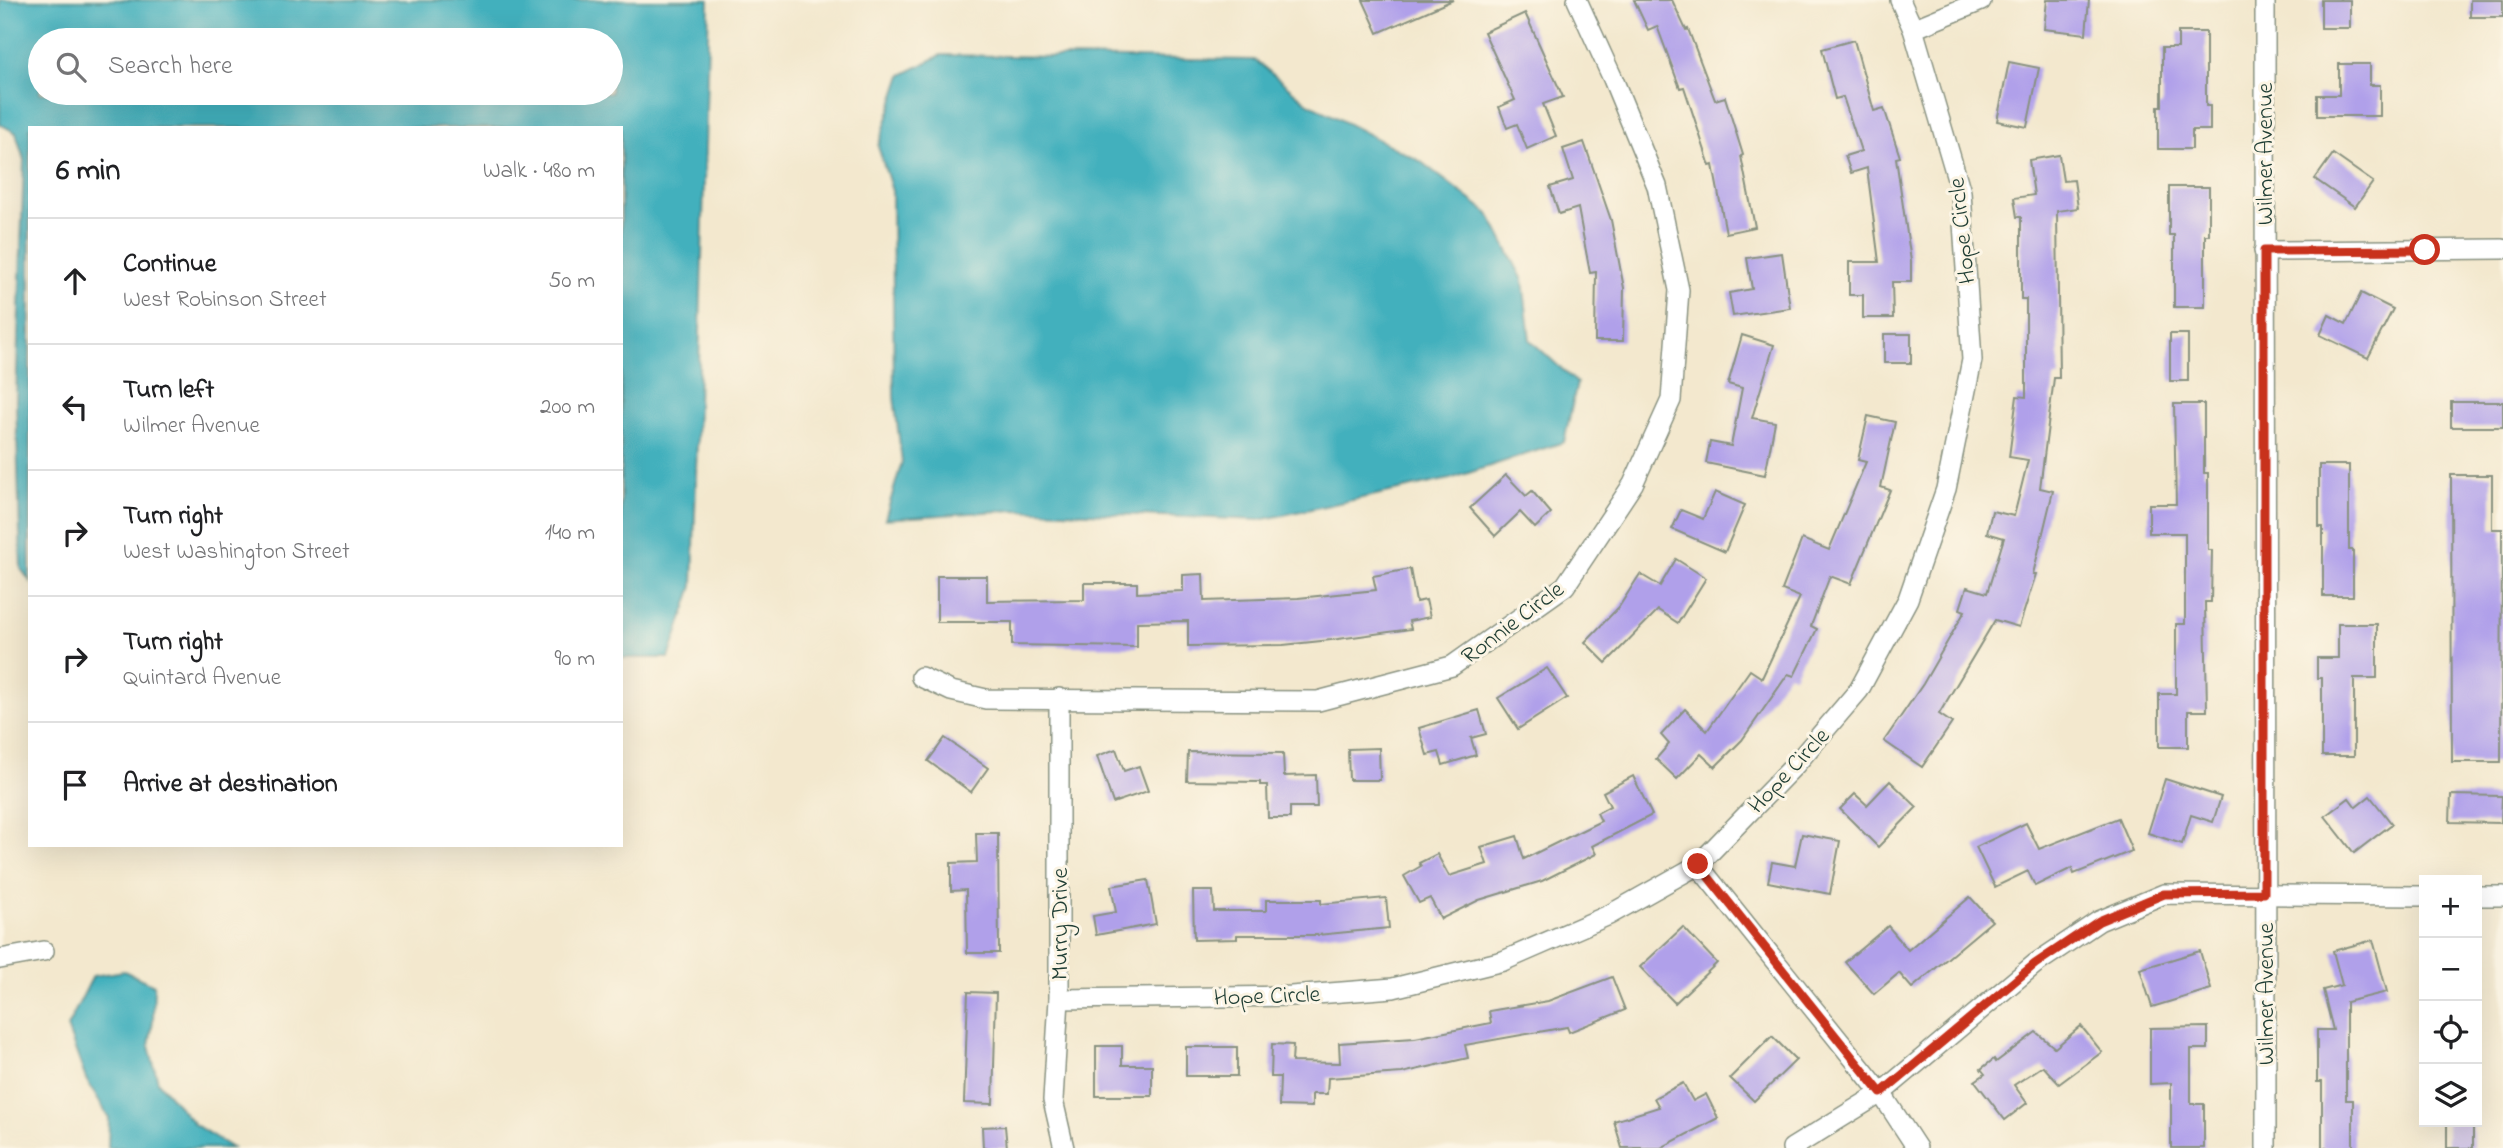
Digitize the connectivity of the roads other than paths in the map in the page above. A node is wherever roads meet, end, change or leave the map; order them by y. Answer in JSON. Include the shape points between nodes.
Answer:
{"nodes":[{"id":1,"x":1577,"y":0,"type":"edge"},
{"id":2,"x":1900,"y":0,"type":"edge"},
{"id":3,"x":2265,"y":0,"type":"edge"},
{"id":4,"x":1980,"y":1,"type":"edge"},
{"id":5,"x":1913,"y":29,"type":"junction"},
{"id":6,"x":2503,"y":249,"type":"edge"},
{"id":7,"x":2264,"y":251,"type":"junction"},
{"id":8,"x":921,"y":677,"type":"dead end"},
{"id":9,"x":1059,"y":698,"type":"junction"},
{"id":10,"x":1698,"y":864,"type":"junction"},
{"id":11,"x":2264,"y":893,"type":"junction"},
{"id":12,"x":2503,"y":895,"type":"edge"},
{"id":13,"x":2419,"y":896,"type":"edge"},
{"id":14,"x":2482,"y":896,"type":"edge"},
{"id":15,"x":44,"y":951,"type":"dead end"},
{"id":16,"x":0,"y":959,"type":"edge"},
{"id":17,"x":1059,"y":999,"type":"junction"},
{"id":18,"x":1881,"y":1093,"type":"junction"},
{"id":19,"x":1064,"y":1148,"type":"edge"},
{"id":20,"x":1792,"y":1148,"type":"edge"},
{"id":21,"x":1917,"y":1148,"type":"edge"},
{"id":22,"x":2266,"y":1148,"type":"edge"}],
"edges":[{"from":1,"to":9,"type":"street","name":"Ronnie Circle","via":[[1657,186],[1679,290],[1671,400],[1633,484],[1565,586],[1452,666],[1318,701]]},
{"from":2,"to":5,"type":"street","name":"Hope Circle"},
{"from":3,"to":7,"type":"street","name":"Wilmer Avenue"},
{"from":4,"to":5,"type":"street"},
{"from":5,"to":10,"type":"street","name":"Hope Circle","via":[[1961,192],[1972,360],[1946,489],[1908,599],[1859,690],[1795,765]]},
{"from":6,"to":7,"type":"street"},
{"from":7,"to":11,"type":"street","name":"Wilmer Avenue"},
{"from":8,"to":9,"type":"street","name":"Ronnie Circle","via":[[951,691],[986,699]]},
{"from":9,"to":17,"type":"street","name":"Murry Drive"},
{"from":10,"to":17,"type":"street","name":"Hope Circle","via":[[1609,915],[1503,961],[1393,988],[1291,996]]},
{"from":10,"to":18,"type":"street"},
{"from":11,"to":13,"type":"street"},
{"from":11,"to":18,"type":"street","via":[[2164,894],[2099,921],[2035,964]]},
{"from":11,"to":22,"type":"street","name":"Wilmer Avenue"},
{"from":12,"to":14,"type":"street"},
{"from":15,"to":16,"type":"street"},
{"from":17,"to":19,"type":"street","name":"Murry Drive","via":[[1054,1100]]},
{"from":18,"to":20,"type":"street"},
{"from":18,"to":21,"type":"street"}]}
